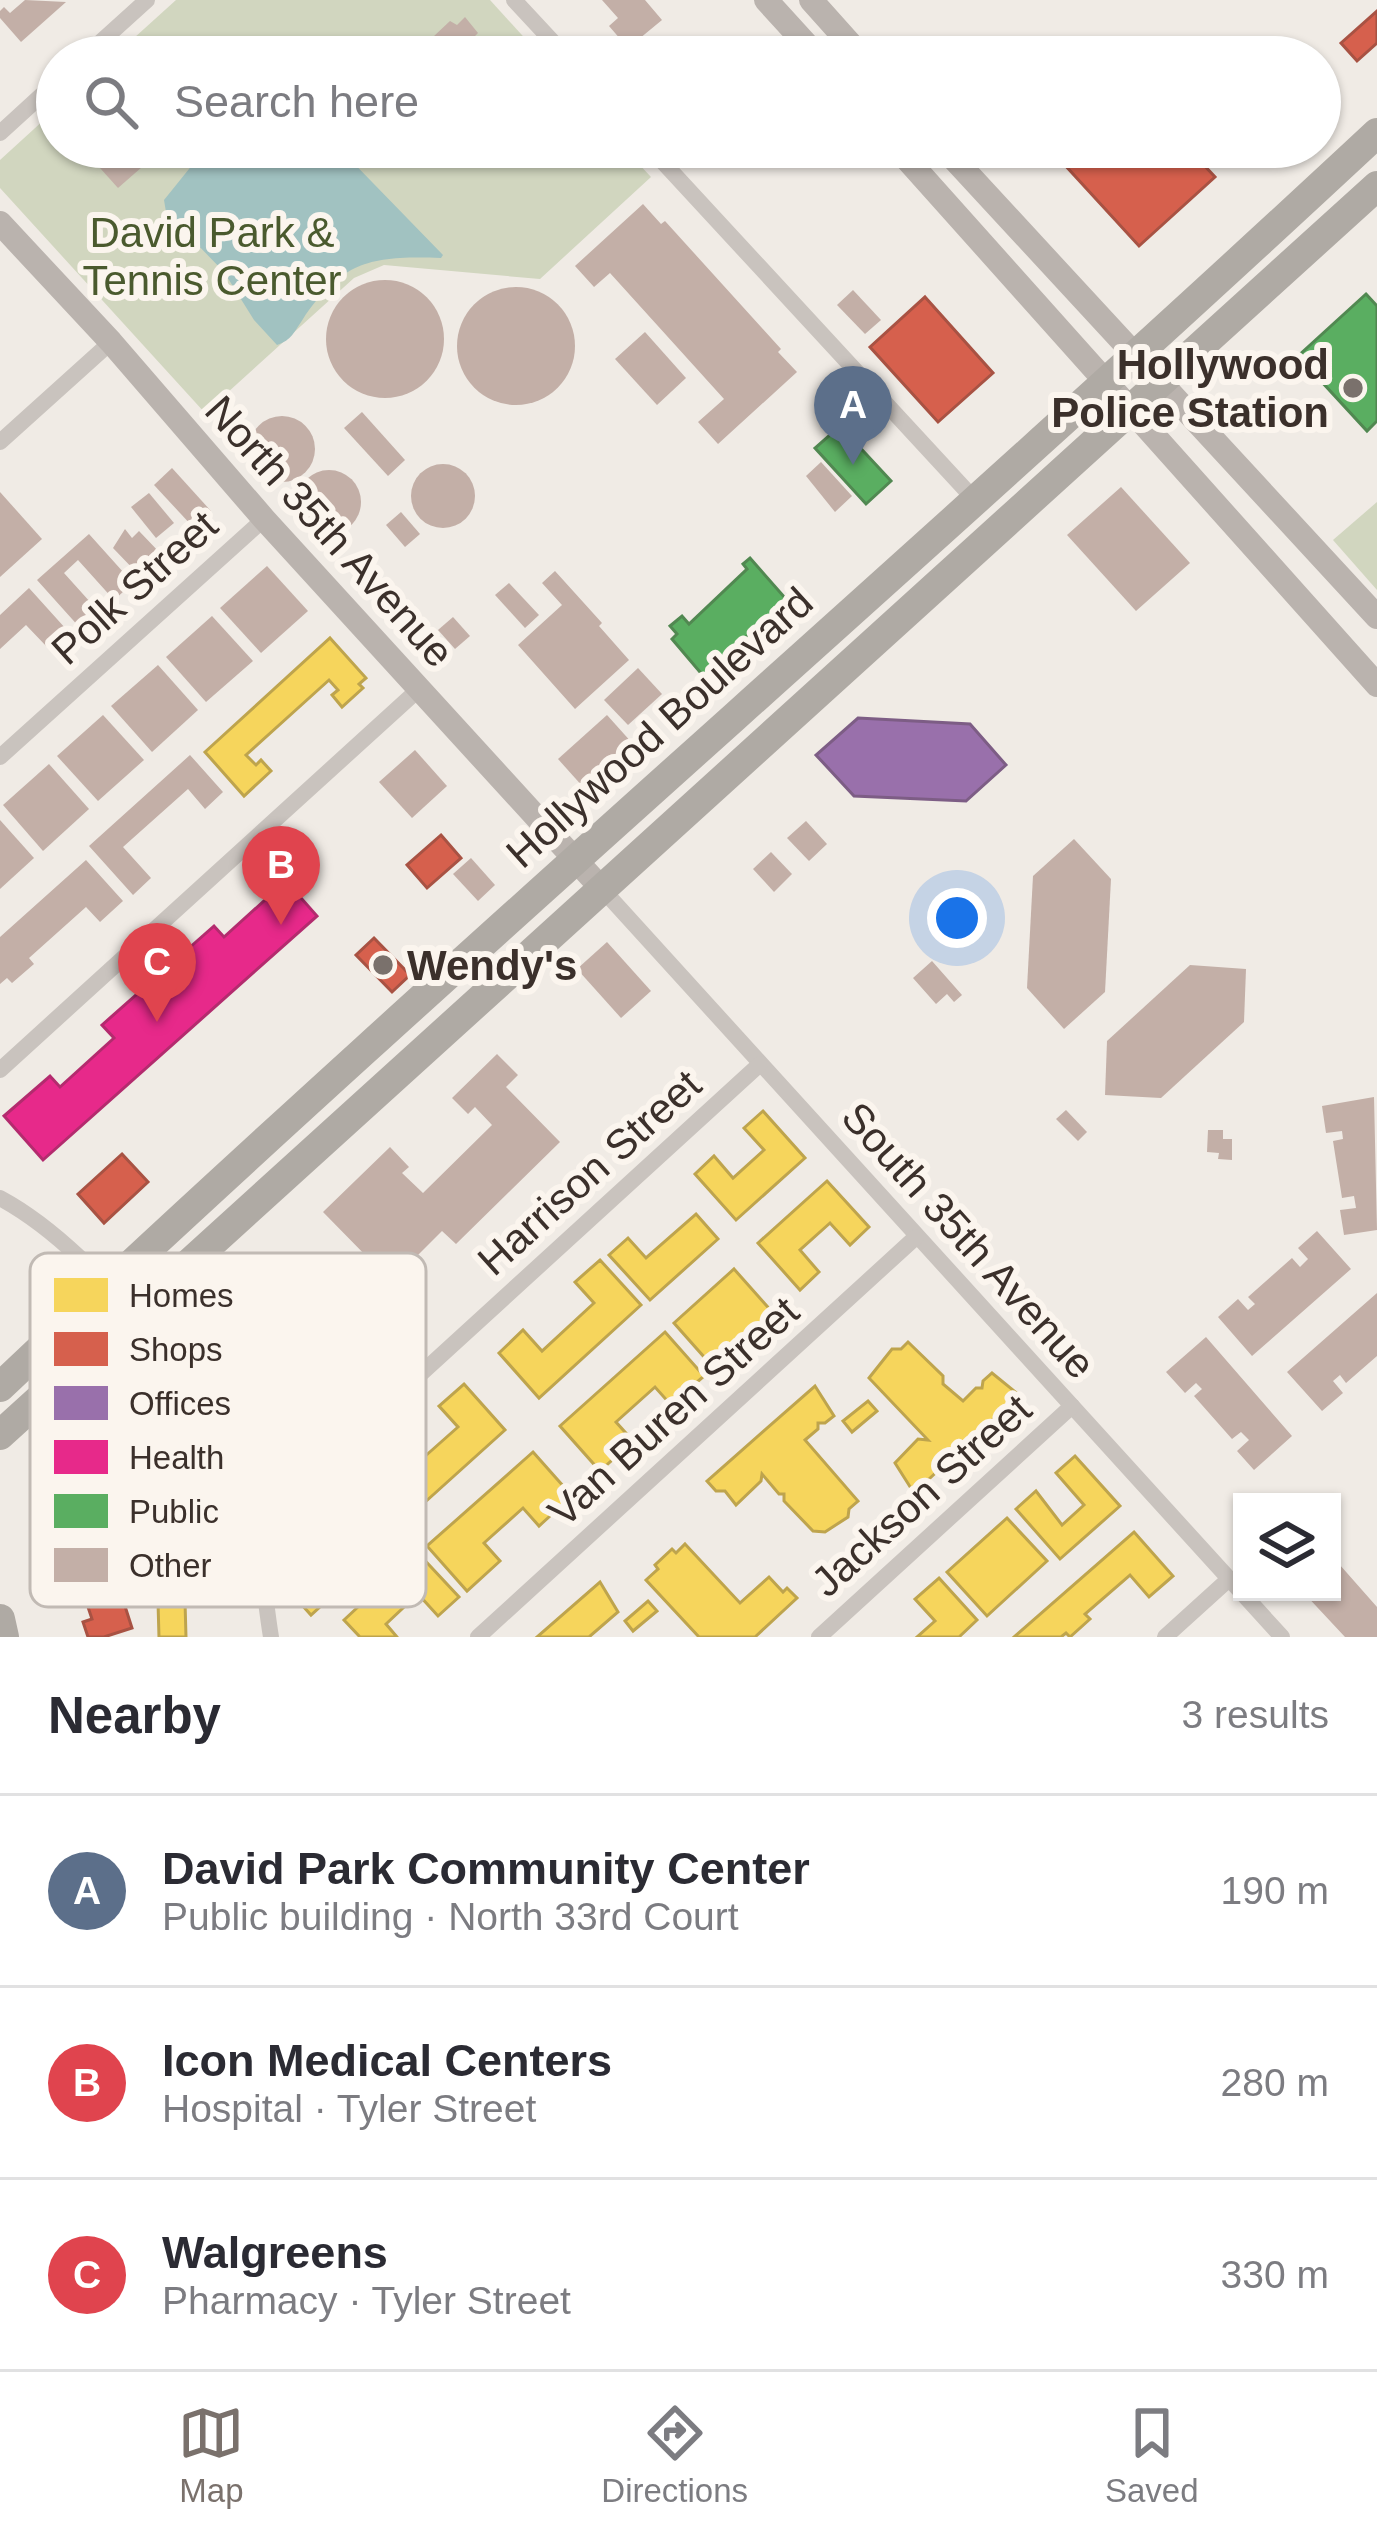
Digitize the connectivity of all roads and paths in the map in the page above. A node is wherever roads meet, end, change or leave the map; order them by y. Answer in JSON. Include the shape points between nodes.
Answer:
{"nodes":[{"id":1,"x":147,"y":0,"type":"edge"},
{"id":2,"x":514,"y":0,"type":"edge"},
{"id":3,"x":766,"y":0,"type":"edge"},
{"id":4,"x":811,"y":0,"type":"edge"},
{"id":5,"x":107,"y":36,"type":"edge"},
{"id":6,"x":547,"y":36,"type":"edge"},
{"id":7,"x":799,"y":36,"type":"edge"},
{"id":8,"x":843,"y":36,"type":"edge"},
{"id":9,"x":36,"y":100,"type":"edge"},
{"id":10,"x":0,"y":133,"type":"edge"},
{"id":11,"x":1377,"y":133,"type":"edge"},
{"id":12,"x":1341,"y":166,"type":"edge"},
{"id":13,"x":668,"y":168,"type":"edge"},
{"id":14,"x":915,"y":168,"type":"edge"},
{"id":15,"x":962,"y":168,"type":"edge"},
{"id":16,"x":1339,"y":168,"type":"edge"},
{"id":17,"x":1377,"y":185,"type":"edge"},
{"id":18,"x":0,"y":223,"type":"edge"},
{"id":19,"x":111,"y":342,"type":"junction"},
{"id":20,"x":1136,"y":357,"type":"junction"},
{"id":21,"x":1108,"y":383,"type":"junction"},
{"id":22,"x":1162,"y":384,"type":"junction"},
{"id":23,"x":1133,"y":410,"type":"junction"},
{"id":24,"x":0,"y":442,"type":"edge"},
{"id":25,"x":974,"y":500,"type":"junction"},
{"id":26,"x":264,"y":519,"type":"junction"},
{"id":27,"x":1377,"y":617,"type":"edge"},
{"id":28,"x":1377,"y":685,"type":"edge"},
{"id":29,"x":419,"y":689,"type":"junction"},
{"id":30,"x":0,"y":757,"type":"edge"},
{"id":31,"x":575,"y":859,"type":"junction"},
{"id":32,"x":603,"y":890,"type":"junction"},
{"id":33,"x":760,"y":1064,"type":"junction"},
{"id":34,"x":0,"y":1070,"type":"edge"},
{"id":35,"x":0,"y":1198,"type":"edge"},
{"id":36,"x":916,"y":1237,"type":"junction"},
{"id":37,"x":71,"y":1253,"type":"edge"},
{"id":38,"x":143,"y":1253,"type":"edge"},
{"id":39,"x":203,"y":1253,"type":"edge"},
{"id":40,"x":30,"y":1359,"type":"edge"},
{"id":41,"x":426,"y":1369,"type":"edge"},
{"id":42,"x":0,"y":1387,"type":"edge"},
{"id":43,"x":1072,"y":1406,"type":"junction"},
{"id":44,"x":30,"y":1408,"type":"edge"},
{"id":45,"x":0,"y":1435,"type":"edge"},
{"id":46,"x":1229,"y":1579,"type":"junction"},
{"id":47,"x":266,"y":1607,"type":"edge"},
{"id":48,"x":0,"y":1619,"type":"edge"},
{"id":49,"x":4,"y":1637,"type":"edge"},
{"id":50,"x":271,"y":1637,"type":"edge"},
{"id":51,"x":478,"y":1637,"type":"edge"},
{"id":52,"x":819,"y":1637,"type":"edge"},
{"id":53,"x":1165,"y":1637,"type":"edge"},
{"id":54,"x":1282,"y":1637,"type":"edge"}],
"edges":[{"from":1,"to":5,"type":"street"},
{"from":2,"to":6,"type":"street"},
{"from":3,"to":7,"type":"street"},
{"from":4,"to":8,"type":"street"},
{"from":9,"to":10,"type":"street"},
{"from":11,"to":12,"type":"highway","name":"Hollywood Boulevard"},
{"from":13,"to":25,"type":"street"},
{"from":14,"to":21,"type":"street"},
{"from":15,"to":20,"type":"street"},
{"from":16,"to":20,"type":"highway","name":"Hollywood Boulevard"},
{"from":17,"to":22,"type":"highway","name":"Hollywood Boulevard"},
{"from":18,"to":19,"type":"street","name":"North 35th Avenue"},
{"from":19,"to":24,"type":"street"},
{"from":19,"to":26,"type":"street","name":"North 35th Avenue"},
{"from":20,"to":21,"type":"highway","name":"Hollywood Boulevard"},
{"from":20,"to":22,"type":"street"},
{"from":21,"to":23,"type":"street"},
{"from":21,"to":25,"type":"highway","name":"Hollywood Boulevard"},
{"from":22,"to":23,"type":"highway","name":"Hollywood Boulevard"},
{"from":22,"to":27,"type":"street"},
{"from":23,"to":28,"type":"street"},
{"from":23,"to":32,"type":"highway","name":"Hollywood Boulevard"},
{"from":25,"to":31,"type":"highway","name":"Hollywood Boulevard"},
{"from":26,"to":29,"type":"street","name":"North 35th Avenue"},
{"from":26,"to":30,"type":"street","name":"Polk Street"},
{"from":29,"to":31,"type":"street","name":"North 35th Avenue"},
{"from":29,"to":34,"type":"street"},
{"from":31,"to":32,"type":"street","name":"North 35th Avenue"},
{"from":31,"to":38,"type":"highway","name":"Hollywood Boulevard"},
{"from":32,"to":33,"type":"street","name":"South 35th Avenue"},
{"from":32,"to":39,"type":"highway","name":"Hollywood Boulevard"},
{"from":33,"to":36,"type":"street","name":"South 35th Avenue"},
{"from":33,"to":41,"type":"street","name":"Harrison Street"},
{"from":35,"to":37,"type":"street"},
{"from":36,"to":43,"type":"street","name":"South 35th Avenue"},
{"from":36,"to":51,"type":"street","name":"Van Buren Street"},
{"from":40,"to":42,"type":"highway","name":"Hollywood Boulevard"},
{"from":43,"to":46,"type":"street","name":"South 35th Avenue"},
{"from":43,"to":52,"type":"street","name":"Jackson Street"},
{"from":44,"to":45,"type":"highway","name":"Hollywood Boulevard"},
{"from":46,"to":53,"type":"street"},
{"from":46,"to":54,"type":"street","name":"South 35th Avenue"},
{"from":47,"to":50,"type":"street"},
{"from":48,"to":49,"type":"highway"}]}
